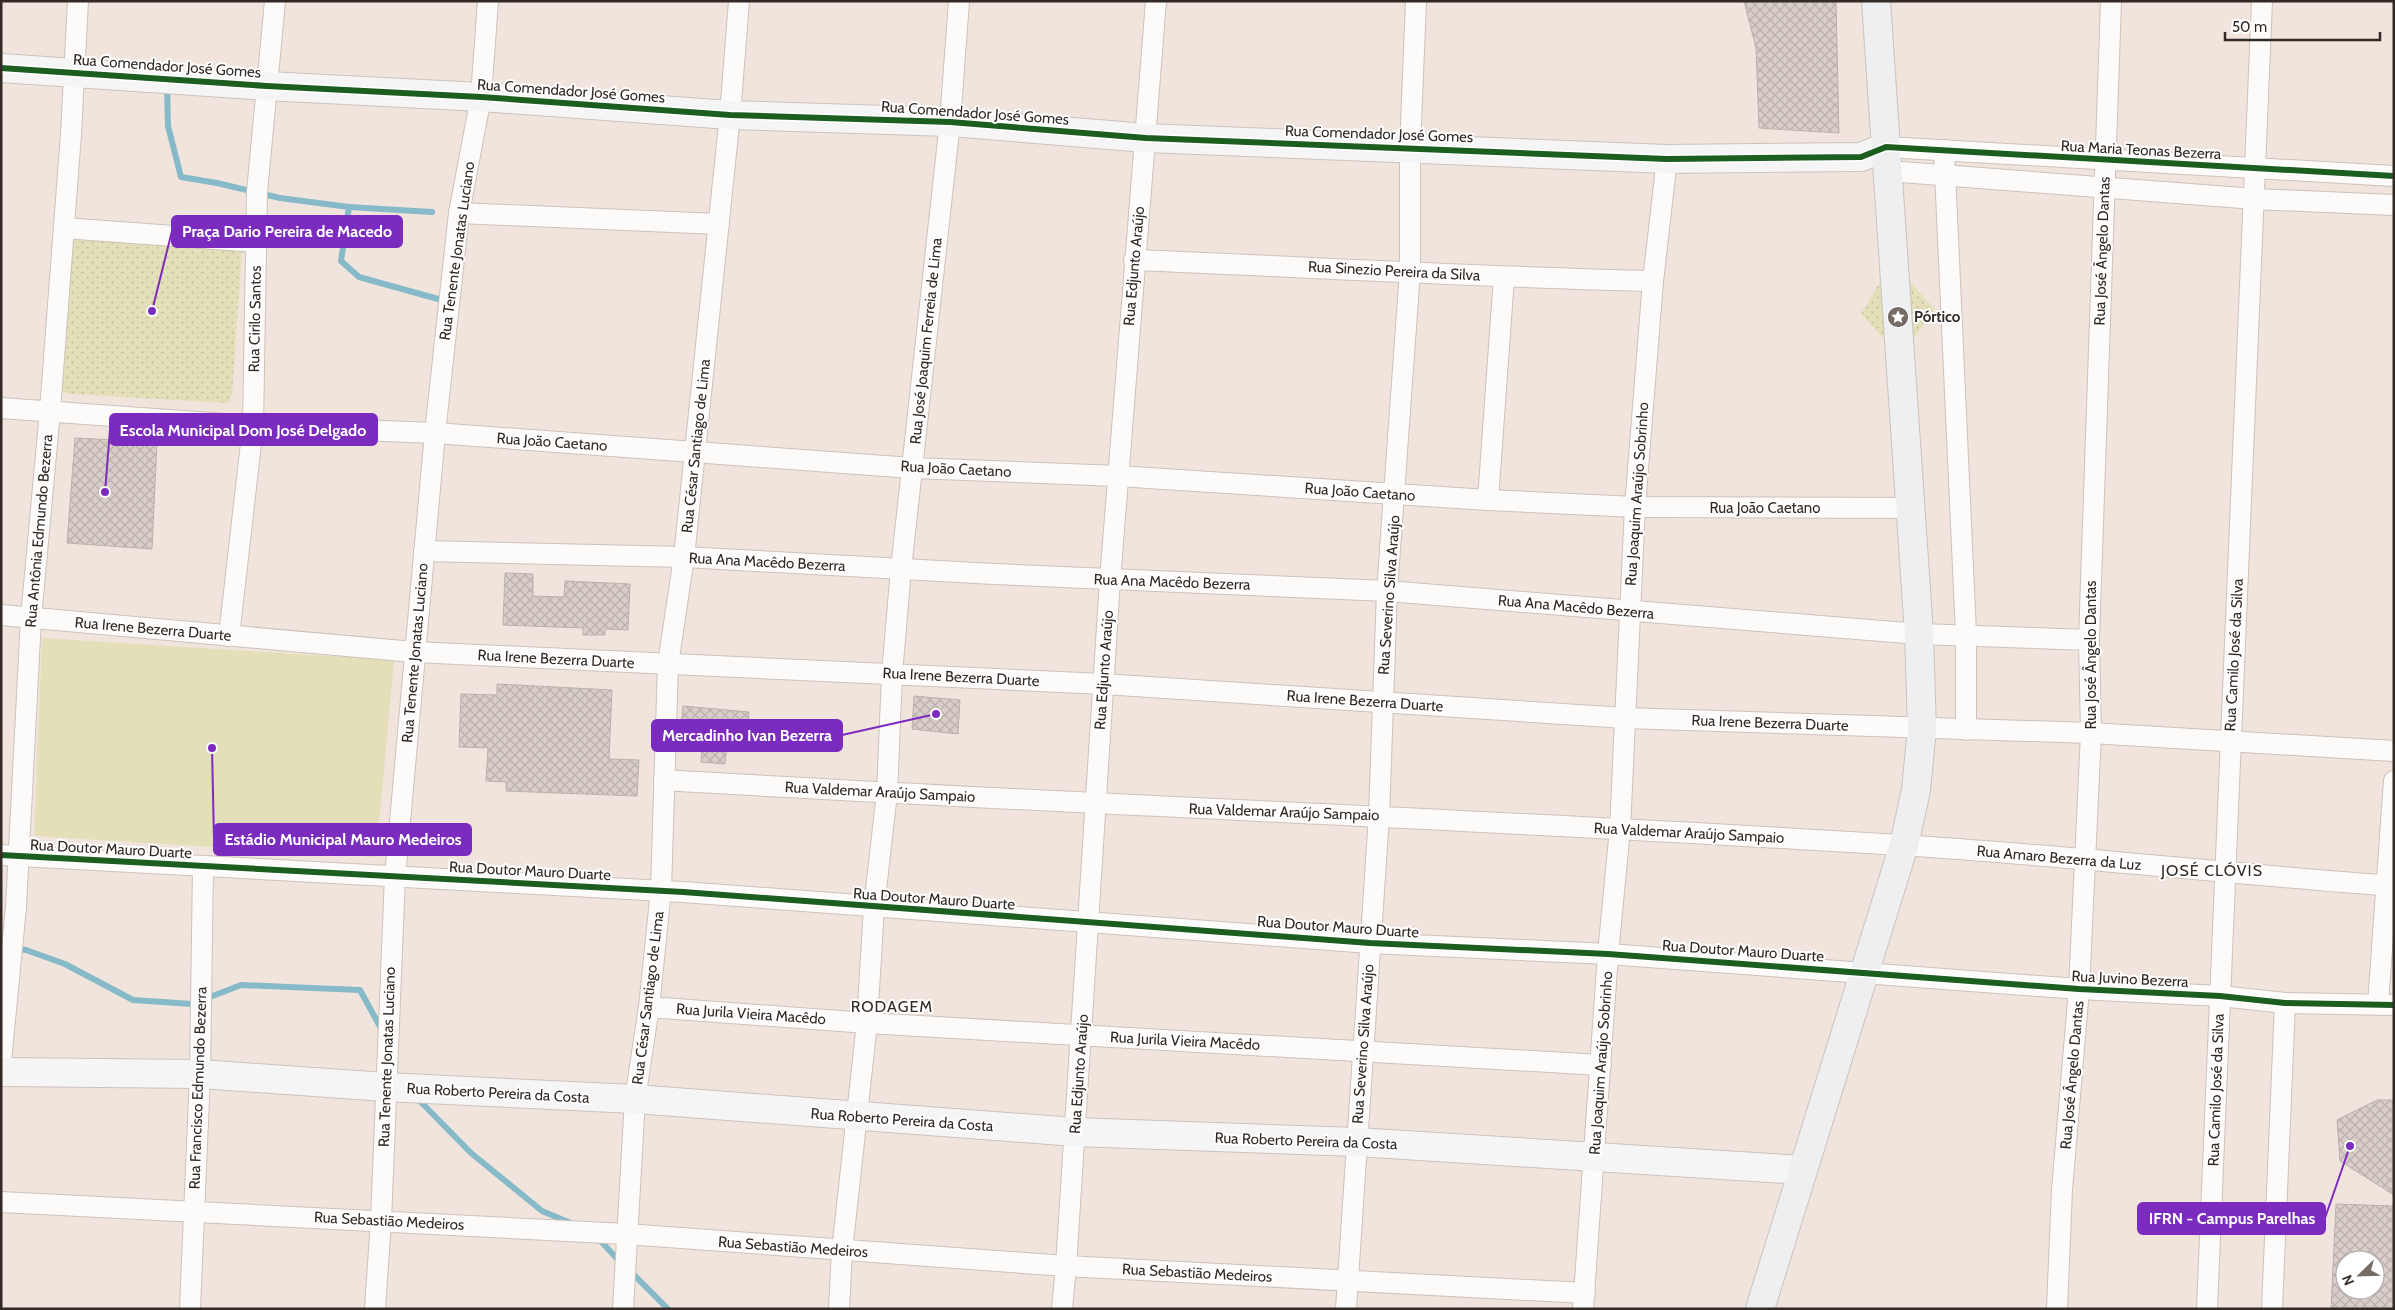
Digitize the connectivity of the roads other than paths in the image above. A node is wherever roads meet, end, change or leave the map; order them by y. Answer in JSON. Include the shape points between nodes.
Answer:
{"nodes":[{"id":1,"x":78,"y":1,"type":"edge"},
{"id":2,"x":275,"y":1,"type":"edge"},
{"id":3,"x":488,"y":1,"type":"edge"},
{"id":4,"x":739,"y":1,"type":"edge"},
{"id":5,"x":959,"y":1,"type":"edge"},
{"id":6,"x":1156,"y":1,"type":"edge"},
{"id":7,"x":1416,"y":1,"type":"edge"},
{"id":8,"x":1876,"y":1,"type":"edge"},
{"id":9,"x":2111,"y":1,"type":"edge"},
{"id":10,"x":2262,"y":1,"type":"edge"},
{"id":11,"x":1,"y":68,"type":"edge"},
{"id":12,"x":73,"y":72,"type":"junction"},
{"id":13,"x":266,"y":86,"type":"junction"},
{"id":14,"x":481,"y":97,"type":"junction"},
{"id":15,"x":730,"y":115,"type":"junction"},
{"id":16,"x":950,"y":122,"type":"junction"},
{"id":17,"x":1146,"y":138,"type":"junction"},
{"id":18,"x":1410,"y":148,"type":"junction"},
{"id":19,"x":1944,"y":150,"type":"junction"},
{"id":20,"x":1667,"y":159,"type":"junction"},
{"id":21,"x":1887,"y":159,"type":"junction"},
{"id":22,"x":2105,"y":161,"type":"junction"},
{"id":23,"x":2256,"y":169,"type":"junction"},
{"id":24,"x":1945,"y":175,"type":"junction"},
{"id":25,"x":2394,"y":176,"type":"edge"},
{"id":26,"x":2104,"y":187,"type":"junction"},
{"id":27,"x":2255,"y":199,"type":"junction"},
{"id":28,"x":2394,"y":205,"type":"edge"},
{"id":29,"x":459,"y":213,"type":"junction"},
{"id":30,"x":719,"y":224,"type":"junction"},
{"id":31,"x":64,"y":228,"type":"junction"},
{"id":32,"x":257,"y":242,"type":"junction"},
{"id":33,"x":1134,"y":260,"type":"junction"},
{"id":34,"x":1410,"y":271,"type":"junction"},
{"id":35,"x":1504,"y":277,"type":"junction"},
{"id":36,"x":1653,"y":281,"type":"junction"},
{"id":37,"x":1,"y":408,"type":"edge"},
{"id":38,"x":50,"y":411,"type":"junction"},
{"id":39,"x":253,"y":426,"type":"junction"},
{"id":40,"x":435,"y":433,"type":"junction"},
{"id":41,"x":695,"y":452,"type":"junction"},
{"id":42,"x":912,"y":468,"type":"junction"},
{"id":43,"x":1118,"y":476,"type":"junction"},
{"id":44,"x":1396,"y":494,"type":"junction"},
{"id":45,"x":1488,"y":500,"type":"junction"},
{"id":46,"x":1635,"y":507,"type":"junction"},
{"id":47,"x":1912,"y":508,"type":"junction"},
{"id":48,"x":424,"y":551,"type":"junction"},
{"id":49,"x":684,"y":557,"type":"junction"},
{"id":50,"x":901,"y":570,"type":"junction"},
{"id":51,"x":1110,"y":580,"type":"junction"},
{"id":52,"x":1387,"y":591,"type":"junction"},
{"id":53,"x":1629,"y":611,"type":"junction"},
{"id":54,"x":1,"y":616,"type":"edge"},
{"id":55,"x":31,"y":618,"type":"junction"},
{"id":56,"x":1919,"y":634,"type":"junction"},
{"id":57,"x":1966,"y":634,"type":"junction"},
{"id":58,"x":229,"y":636,"type":"junction"},
{"id":59,"x":2090,"y":640,"type":"junction"},
{"id":60,"x":414,"y":652,"type":"junction"},
{"id":61,"x":668,"y":664,"type":"junction"},
{"id":62,"x":892,"y":674,"type":"junction"},
{"id":63,"x":1103,"y":684,"type":"junction"},
{"id":64,"x":1382,"y":702,"type":"junction"},
{"id":65,"x":1625,"y":718,"type":"junction"},
{"id":66,"x":1922,"y":728,"type":"junction"},
{"id":67,"x":1966,"y":730,"type":"junction"},
{"id":68,"x":2091,"y":733,"type":"junction"},
{"id":69,"x":2230,"y":742,"type":"junction"},
{"id":70,"x":2394,"y":751,"type":"edge"},
{"id":71,"x":664,"y":780,"type":"junction"},
{"id":72,"x":2394,"y":781,"type":"edge"},
{"id":73,"x":886,"y":793,"type":"junction"},
{"id":74,"x":1095,"y":804,"type":"junction"},
{"id":75,"x":1379,"y":816,"type":"junction"},
{"id":76,"x":1620,"y":829,"type":"junction"},
{"id":77,"x":1904,"y":845,"type":"junction"},
{"id":78,"x":10,"y":856,"type":"edge"},
{"id":79,"x":2083,"y":860,"type":"junction"},
{"id":80,"x":203,"y":867,"type":"junction"},
{"id":81,"x":2224,"y":872,"type":"junction"},
{"id":82,"x":395,"y":877,"type":"junction"},
{"id":83,"x":2390,"y":886,"type":"edge"},
{"id":84,"x":661,"y":890,"type":"junction"},
{"id":85,"x":874,"y":907,"type":"junction"},
{"id":86,"x":1089,"y":922,"type":"junction"},
{"id":87,"x":1370,"y":943,"type":"junction"},
{"id":88,"x":1608,"y":954,"type":"junction"},
{"id":89,"x":1865,"y":973,"type":"junction"},
{"id":90,"x":2079,"y":989,"type":"junction"},
{"id":91,"x":2220,"y":996,"type":"junction"},
{"id":92,"x":2285,"y":1003,"type":"junction"},
{"id":93,"x":2386,"y":1005,"type":"edge"},
{"id":94,"x":649,"y":1007,"type":"junction"},
{"id":95,"x":867,"y":1023,"type":"junction"},
{"id":96,"x":1081,"y":1035,"type":"junction"},
{"id":97,"x":1363,"y":1051,"type":"junction"},
{"id":98,"x":1,"y":1061,"type":"edge"},
{"id":99,"x":1601,"y":1065,"type":"junction"},
{"id":100,"x":1,"y":1072,"type":"edge"},
{"id":101,"x":200,"y":1074,"type":"junction"},
{"id":102,"x":385,"y":1087,"type":"junction"},
{"id":103,"x":635,"y":1099,"type":"junction"},
{"id":104,"x":856,"y":1116,"type":"junction"},
{"id":105,"x":1075,"y":1132,"type":"junction"},
{"id":106,"x":1357,"y":1142,"type":"junction"},
{"id":107,"x":1594,"y":1157,"type":"junction"},
{"id":108,"x":1802,"y":1170,"type":"junction"},
{"id":109,"x":1,"y":1202,"type":"edge"},
{"id":110,"x":194,"y":1210,"type":"junction"},
{"id":111,"x":381,"y":1220,"type":"junction"},
{"id":112,"x":626,"y":1234,"type":"junction"},
{"id":113,"x":842,"y":1251,"type":"junction"},
{"id":114,"x":1066,"y":1266,"type":"junction"},
{"id":115,"x":1348,"y":1280,"type":"junction"},
{"id":116,"x":1584,"y":1301,"type":"edge"},
{"id":117,"x":190,"y":1309,"type":"edge"},
{"id":118,"x":375,"y":1309,"type":"edge"},
{"id":119,"x":623,"y":1309,"type":"edge"},
{"id":120,"x":839,"y":1309,"type":"edge"},
{"id":121,"x":1062,"y":1309,"type":"edge"},
{"id":122,"x":1346,"y":1309,"type":"edge"},
{"id":123,"x":1760,"y":1309,"type":"edge"},
{"id":124,"x":2057,"y":1309,"type":"edge"},
{"id":125,"x":2207,"y":1309,"type":"edge"},
{"id":126,"x":2272,"y":1309,"type":"edge"}],
"edges":[{"from":1,"to":12,"type":"street","name":"Rua Antônia Edmundo Bezerra"},
{"from":2,"to":13,"type":"street","name":"Rua Cirilo Santos"},
{"from":3,"to":14,"type":"street","name":"Rua Tenente Jonatas Luciano"},
{"from":4,"to":15,"type":"street","name":"Rua César Santiago de Lima"},
{"from":5,"to":16,"type":"street","name":"Rua José Joaquim Ferreia de Lima"},
{"from":6,"to":17,"type":"street","name":"Rua Edjunto Araújo"},
{"from":7,"to":18,"type":"street","name":"Rua Severino Silva Araújo"},
{"from":8,"to":21,"type":"main road"},
{"from":9,"to":22,"type":"street","name":"Rua José Ângelo Dantas"},
{"from":10,"to":23,"type":"street","name":"Rua Camilo José da Silva"},
{"from":11,"to":12,"type":"street","name":"Rua Comendador José Gomes"},
{"from":12,"to":13,"type":"street","name":"Rua Comendador José Gomes"},
{"from":12,"to":31,"type":"street","name":"Rua Antônia Edmundo Bezerra"},
{"from":13,"to":14,"type":"street","name":"Rua Comendador José Gomes"},
{"from":13,"to":32,"type":"street","name":"Rua Cirilo Santos","via":[[257,192]]},
{"from":14,"to":15,"type":"street","name":"Rua Comendador José Gomes"},
{"from":14,"to":29,"type":"street","name":"Rua Tenente Jonatas Luciano"},
{"from":15,"to":16,"type":"street","name":"Rua Comendador José Gomes"},
{"from":15,"to":30,"type":"street","name":"Rua César Santiago de Lima"},
{"from":16,"to":17,"type":"street","name":"Rua Comendador José Gomes"},
{"from":16,"to":42,"type":"street","name":"Rua José Joaquim Ferreia de Lima"},
{"from":17,"to":18,"type":"street","name":"Rua Comendador José Gomes"},
{"from":17,"to":33,"type":"street","name":"Rua Edjunto Araújo"},
{"from":18,"to":20,"type":"street","name":"Rua Comendador José Gomes"},
{"from":18,"to":34,"type":"street","name":"Rua Severino Silva Araújo"},
{"from":19,"to":21,"type":"street","name":"Rua Maria Teonas Bezerra"},
{"from":19,"to":22,"type":"street","name":"Rua Maria Teonas Bezerra"},
{"from":19,"to":24,"type":"street"},
{"from":20,"to":21,"type":"street","name":"Rua Comendador José Gomes"},
{"from":20,"to":36,"type":"street","name":"Rua Joaquim Araújo Sobrinho"},
{"from":21,"to":24,"type":"street"},
{"from":21,"to":47,"type":"main road"},
{"from":22,"to":23,"type":"street","name":"Rua Maria Teonas Bezerra"},
{"from":22,"to":26,"type":"street","name":"Rua José Ângelo Dantas"},
{"from":23,"to":25,"type":"street","name":"Rua Maria Teonas Bezerra"},
{"from":23,"to":27,"type":"street","name":"Rua Camilo José da Silva"},
{"from":24,"to":26,"type":"street"},
{"from":24,"to":57,"type":"street"},
{"from":26,"to":27,"type":"street"},
{"from":26,"to":59,"type":"street","name":"Rua José Ângelo Dantas"},
{"from":27,"to":28,"type":"street"},
{"from":27,"to":69,"type":"street","name":"Rua Camilo José da Silva"},
{"from":29,"to":30,"type":"street"},
{"from":29,"to":40,"type":"street","name":"Rua Tenente Jonatas Luciano"},
{"from":30,"to":41,"type":"street","name":"Rua César Santiago de Lima"},
{"from":31,"to":32,"type":"street"},
{"from":31,"to":38,"type":"street","name":"Rua Antônia Edmundo Bezerra"},
{"from":32,"to":39,"type":"street","name":"Rua Cirilo Santos"},
{"from":33,"to":34,"type":"street","name":"Rua Sinezio Pereira da Silva"},
{"from":33,"to":43,"type":"street","name":"Rua Edjunto Araújo"},
{"from":34,"to":35,"type":"street","name":"Rua Sinezio Pereira da Silva"},
{"from":34,"to":44,"type":"street","name":"Rua Severino Silva Araújo"},
{"from":35,"to":36,"type":"street","name":"Rua Sinezio Pereira da Silva"},
{"from":35,"to":45,"type":"street"},
{"from":36,"to":46,"type":"street","name":"Rua Joaquim Araújo Sobrinho"},
{"from":37,"to":38,"type":"street","name":"Rua João Caetano"},
{"from":38,"to":39,"type":"street","name":"Rua João Caetano"},
{"from":38,"to":55,"type":"street","name":"Rua Antônia Edmundo Bezerra"},
{"from":39,"to":40,"type":"street","name":"Rua João Caetano"},
{"from":39,"to":58,"type":"street","name":"Rua Cirilo Santos"},
{"from":40,"to":41,"type":"street","name":"Rua João Caetano"},
{"from":40,"to":48,"type":"street","name":"Rua Tenente Jonatas Luciano"},
{"from":41,"to":42,"type":"street","name":"Rua João Caetano"},
{"from":41,"to":49,"type":"street","name":"Rua César Santiago de Lima"},
{"from":42,"to":43,"type":"street","name":"Rua João Caetano"},
{"from":42,"to":50,"type":"street","name":"Rua José Joaquim Ferreia de Lima"},
{"from":43,"to":44,"type":"street","name":"Rua João Caetano"},
{"from":43,"to":51,"type":"street","name":"Rua Edjunto Araújo"},
{"from":44,"to":45,"type":"street","name":"Rua João Caetano"},
{"from":44,"to":52,"type":"street","name":"Rua Severino Silva Araújo"},
{"from":45,"to":46,"type":"street","name":"Rua João Caetano"},
{"from":46,"to":47,"type":"street","name":"Rua João Caetano"},
{"from":46,"to":53,"type":"street","name":"Rua Joaquim Araújo Sobrinho"},
{"from":47,"to":56,"type":"main road"},
{"from":48,"to":49,"type":"street","name":"Rua Ana Macêdo Bezerra"},
{"from":48,"to":60,"type":"street","name":"Rua Tenente Jonatas Luciano"},
{"from":49,"to":50,"type":"street","name":"Rua Ana Macêdo Bezerra"},
{"from":49,"to":61,"type":"street","name":"Rua César Santiago de Lima"},
{"from":50,"to":51,"type":"street","name":"Rua Ana Macêdo Bezerra"},
{"from":50,"to":62,"type":"street","name":"Rua José Joaquim Ferreia de Lima"},
{"from":51,"to":52,"type":"street","name":"Rua Ana Macêdo Bezerra"},
{"from":51,"to":63,"type":"street","name":"Rua Edjunto Araújo"},
{"from":52,"to":53,"type":"street","name":"Rua Ana Macêdo Bezerra"},
{"from":52,"to":64,"type":"street","name":"Rua Severino Silva Araújo"},
{"from":53,"to":56,"type":"street","name":"Rua Ana Macêdo Bezerra"},
{"from":53,"to":65,"type":"street","name":"Rua Joaquim Araújo Sobrinho"},
{"from":54,"to":55,"type":"street","name":"Rua Irene Bezerra Duarte"},
{"from":55,"to":58,"type":"street","name":"Rua Irene Bezerra Duarte"},
{"from":55,"to":78,"type":"street","name":"Rua Antônia Edmundo Bezerra"},
{"from":56,"to":57,"type":"street","name":"Rua Ana Macêdo Bezerra"},
{"from":56,"to":66,"type":"main road"},
{"from":57,"to":59,"type":"street","name":"Rua Ana Macêdo Bezerra"},
{"from":57,"to":67,"type":"street"},
{"from":58,"to":60,"type":"street","name":"Rua Irene Bezerra Duarte"},
{"from":59,"to":68,"type":"street","name":"Rua José Ângelo Dantas"},
{"from":60,"to":61,"type":"street","name":"Rua Irene Bezerra Duarte"},
{"from":60,"to":82,"type":"street","name":"Rua Tenente Jonatas Luciano"},
{"from":61,"to":62,"type":"street","name":"Rua Irene Bezerra Duarte"},
{"from":61,"to":71,"type":"street","name":"Rua César Santiago de Lima"},
{"from":62,"to":63,"type":"street","name":"Rua Irene Bezerra Duarte"},
{"from":62,"to":73,"type":"street","name":"Rua José Joaquim Ferreia de Lima"},
{"from":63,"to":64,"type":"street","name":"Rua Irene Bezerra Duarte"},
{"from":63,"to":74,"type":"street","name":"Rua Edjunto Araújo"},
{"from":64,"to":65,"type":"street","name":"Rua Irene Bezerra Duarte"},
{"from":64,"to":75,"type":"street","name":"Rua Severino Silva Araújo"},
{"from":65,"to":66,"type":"street","name":"Rua Irene Bezerra Duarte"},
{"from":65,"to":76,"type":"street","name":"Rua Joaquim Araújo Sobrinho"},
{"from":66,"to":67,"type":"street","name":"Rua Irene Bezerra Duarte"},
{"from":66,"to":77,"type":"main road","via":[[1916,790]]},
{"from":67,"to":68,"type":"street","name":"Rua Irene Bezerra Duarte"},
{"from":68,"to":69,"type":"street","name":"Rua Irene Bezerra Duarte"},
{"from":68,"to":79,"type":"street","name":"Rua José Ângelo Dantas"},
{"from":69,"to":70,"type":"street","name":"Rua Irene Bezerra Duarte"},
{"from":69,"to":81,"type":"street","name":"Rua Camilo José da Silva"},
{"from":71,"to":73,"type":"street","name":"Rua Valdemar Araújo Sampaio"},
{"from":71,"to":84,"type":"street","name":"Rua César Santiago de Lima"},
{"from":72,"to":83,"type":"street"},
{"from":73,"to":74,"type":"street","name":"Rua Valdemar Araújo Sampaio"},
{"from":73,"to":85,"type":"street","name":"Rua José Joaquim Ferreia de Lima"},
{"from":74,"to":75,"type":"street","name":"Rua Valdemar Araújo Sampaio"},
{"from":74,"to":86,"type":"street","name":"Rua Edjunto Araújo"},
{"from":75,"to":76,"type":"street","name":"Rua Valdemar Araújo Sampaio"},
{"from":75,"to":87,"type":"street","name":"Rua Severino Silva Araújo"},
{"from":76,"to":77,"type":"street","name":"Rua Valdemar Araújo Sampaio"},
{"from":76,"to":88,"type":"street","name":"Rua Joaquim Araújo Sobrinho"},
{"from":77,"to":79,"type":"street","name":"Rua Amaro Bezerra da Luz"},
{"from":77,"to":89,"type":"main road"},
{"from":78,"to":80,"type":"street","name":"Rua Doutor Mauro Duarte"},
{"from":78,"to":98,"type":"street","name":"Rua Antônia Edmundo Bezerra","via":[[16,907]]},
{"from":79,"to":81,"type":"street","name":"Rua Amaro Bezerra da Luz"},
{"from":79,"to":90,"type":"street","name":"Rua José Ângelo Dantas"},
{"from":80,"to":82,"type":"street","name":"Rua Doutor Mauro Duarte"},
{"from":80,"to":101,"type":"street","name":"Rua Francisco Edmundo Bezerra"},
{"from":81,"to":83,"type":"street","name":"Rua Amaro Bezerra da Luz"},
{"from":81,"to":91,"type":"street","name":"Rua Camilo José da Silva"},
{"from":82,"to":84,"type":"street","name":"Rua Doutor Mauro Duarte"},
{"from":82,"to":102,"type":"street","name":"Rua Tenente Jonatas Luciano"},
{"from":83,"to":93,"type":"street"},
{"from":84,"to":85,"type":"street","name":"Rua Doutor Mauro Duarte"},
{"from":84,"to":94,"type":"street","name":"Rua César Santiago de Lima"},
{"from":85,"to":86,"type":"street","name":"Rua Doutor Mauro Duarte"},
{"from":85,"to":95,"type":"street","name":"Rua José Joaquim Ferreia de Lima"},
{"from":86,"to":87,"type":"street","name":"Rua Doutor Mauro Duarte"},
{"from":86,"to":96,"type":"street","name":"Rua Edjunto Araújo"},
{"from":87,"to":88,"type":"street","name":"Rua Doutor Mauro Duarte"},
{"from":87,"to":97,"type":"street","name":"Rua Severino Silva Araújo"},
{"from":88,"to":89,"type":"street","name":"Rua Doutor Mauro Duarte"},
{"from":88,"to":99,"type":"street","name":"Rua Joaquim Araújo Sobrinho"},
{"from":89,"to":90,"type":"street","name":"Rua Juvino Bezerra"},
{"from":89,"to":108,"type":"main road"},
{"from":90,"to":91,"type":"street","name":"Rua Juvino Bezerra"},
{"from":90,"to":124,"type":"street","name":"Rua José Ângelo Dantas","via":[[2062,1190]]},
{"from":91,"to":92,"type":"street","name":"Rua Juvino Bezerra"},
{"from":91,"to":125,"type":"street","name":"Rua Camilo José da Silva"},
{"from":92,"to":93,"type":"street","name":"Rua Juvino Bezerra"},
{"from":92,"to":126,"type":"street"},
{"from":94,"to":95,"type":"street","name":"Rua Jurila Vieira Macêdo"},
{"from":94,"to":103,"type":"street","name":"Rua César Santiago de Lima"},
{"from":95,"to":96,"type":"street","name":"Rua Jurila Vieira Macêdo"},
{"from":95,"to":104,"type":"street","name":"Rua José Joaquim Ferreia de Lima"},
{"from":96,"to":97,"type":"street","name":"Rua Jurila Vieira Macêdo"},
{"from":96,"to":105,"type":"street","name":"Rua Edjunto Araújo"},
{"from":97,"to":99,"type":"street","name":"Rua Jurila Vieira Macêdo"},
{"from":97,"to":106,"type":"street","name":"Rua Severino Silva Araújo"},
{"from":99,"to":107,"type":"street","name":"Rua Joaquim Araújo Sobrinho"},
{"from":100,"to":101,"type":"street","name":"Rua Roberto Pereira da Costa"},
{"from":101,"to":102,"type":"street","name":"Rua Roberto Pereira da Costa"},
{"from":101,"to":110,"type":"street","name":"Rua Francisco Edmundo Bezerra"},
{"from":102,"to":103,"type":"street","name":"Rua Roberto Pereira da Costa"},
{"from":102,"to":111,"type":"street","name":"Rua Tenente Jonatas Luciano"},
{"from":103,"to":104,"type":"street","name":"Rua Roberto Pereira da Costa"},
{"from":103,"to":112,"type":"street","name":"Rua César Santiago de Lima"},
{"from":104,"to":105,"type":"street","name":"Rua Roberto Pereira da Costa"},
{"from":104,"to":113,"type":"street","name":"Rua José Joaquim Ferreia de Lima"},
{"from":105,"to":106,"type":"street","name":"Rua Roberto Pereira da Costa"},
{"from":105,"to":114,"type":"street","name":"Rua Edjunto Araújo"},
{"from":106,"to":107,"type":"street","name":"Rua Roberto Pereira da Costa"},
{"from":106,"to":115,"type":"street","name":"Rua Severino Silva Araújo"},
{"from":107,"to":108,"type":"street","name":"Rua Roberto Pereira da Costa"},
{"from":107,"to":116,"type":"street","name":"Rua Joaquim Araújo Sobrinho"},
{"from":108,"to":123,"type":"main road"},
{"from":109,"to":110,"type":"street","name":"Rua Sebastião Medeiros"},
{"from":110,"to":111,"type":"street","name":"Rua Sebastião Medeiros"},
{"from":110,"to":117,"type":"street","name":"Rua Francisco Edmundo Bezerra"},
{"from":111,"to":112,"type":"street","name":"Rua Sebastião Medeiros"},
{"from":111,"to":118,"type":"street","name":"Rua Tenente Jonatas Luciano"},
{"from":112,"to":113,"type":"street","name":"Rua Sebastião Medeiros"},
{"from":112,"to":119,"type":"street","name":"Rua César Santiago de Lima"},
{"from":113,"to":114,"type":"street","name":"Rua Sebastião Medeiros"},
{"from":113,"to":120,"type":"street","name":"Rua José Joaquim Ferreia de Lima"},
{"from":114,"to":115,"type":"street","name":"Rua Sebastião Medeiros"},
{"from":114,"to":121,"type":"street","name":"Rua Edjunto Araújo"},
{"from":115,"to":116,"type":"street","name":"Rua Sebastião Medeiros"},
{"from":115,"to":122,"type":"street","name":"Rua Severino Silva Araújo"}]}
